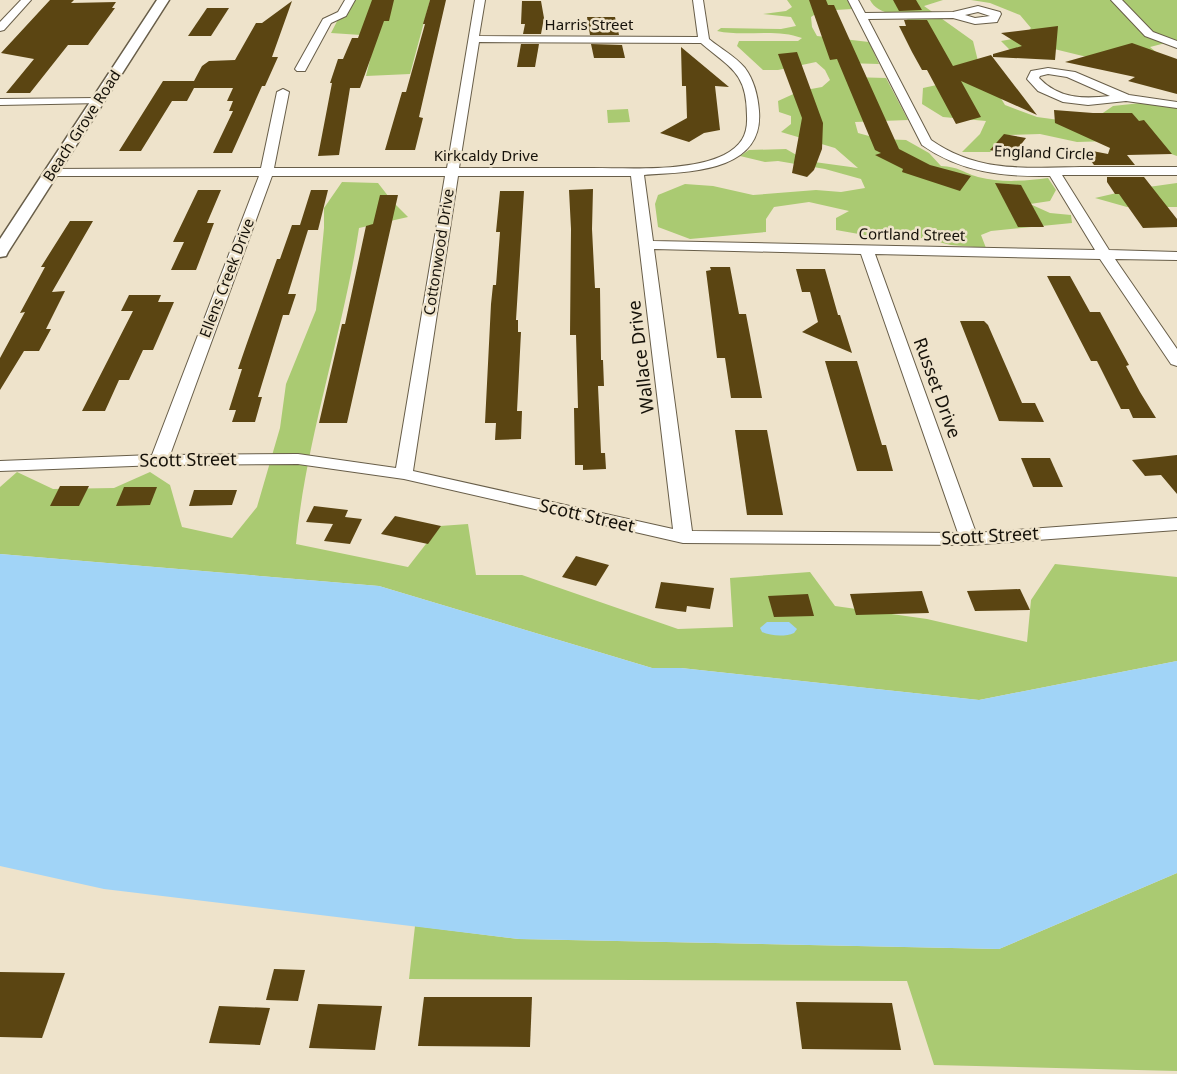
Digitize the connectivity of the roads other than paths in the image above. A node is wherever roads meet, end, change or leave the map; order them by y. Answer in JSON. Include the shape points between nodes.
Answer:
{"nodes":[{"id":1,"x":26,"y":0,"type":"edge"},
{"id":2,"x":163,"y":0,"type":"edge"},
{"id":3,"x":350,"y":0,"type":"edge"},
{"id":4,"x":480,"y":0,"type":"edge"},
{"id":5,"x":698,"y":0,"type":"edge"},
{"id":6,"x":853,"y":0,"type":"edge"},
{"id":7,"x":1116,"y":0,"type":"edge"},
{"id":8,"x":954,"y":15,"type":"dead end"},
{"id":9,"x":862,"y":16,"type":"junction"},
{"id":10,"x":0,"y":28,"type":"edge"},
{"id":11,"x":474,"y":39,"type":"junction"},
{"id":12,"x":704,"y":40,"type":"junction"},
{"id":13,"x":1177,"y":45,"type":"edge"},
{"id":14,"x":301,"y":70,"type":"dead end"},
{"id":15,"x":282,"y":92,"type":"dead end"},
{"id":16,"x":1126,"y":98,"type":"junction"},
{"id":17,"x":97,"y":101,"type":"junction"},
{"id":18,"x":0,"y":102,"type":"edge"},
{"id":19,"x":1177,"y":105,"type":"edge"},
{"id":20,"x":1177,"y":171,"type":"edge"},
{"id":21,"x":53,"y":172,"type":"junction"},
{"id":22,"x":267,"y":172,"type":"junction"},
{"id":23,"x":452,"y":172,"type":"junction"},
{"id":24,"x":637,"y":172,"type":"junction"},
{"id":25,"x":1054,"y":172,"type":"junction"},
{"id":26,"x":647,"y":245,"type":"junction"},
{"id":27,"x":867,"y":250,"type":"junction"},
{"id":28,"x":0,"y":252,"type":"edge"},
{"id":29,"x":1105,"y":255,"type":"junction"},
{"id":30,"x":1177,"y":256,"type":"edge"},
{"id":31,"x":1177,"y":361,"type":"edge"},
{"id":32,"x":159,"y":460,"type":"junction"},
{"id":33,"x":0,"y":466,"type":"edge"},
{"id":34,"x":404,"y":474,"type":"junction"},
{"id":35,"x":1177,"y":524,"type":"edge"},
{"id":36,"x":683,"y":537,"type":"junction"},
{"id":37,"x":969,"y":539,"type":"junction"}],
"edges":[{"from":1,"to":10,"type":"street"},
{"from":2,"to":17,"type":"street","name":"Beach Grove Road"},
{"from":3,"to":14,"type":"street","via":[[342,14],[327,21]]},
{"from":4,"to":11,"type":"street","name":"Cottonwood Drive"},
{"from":5,"to":12,"type":"street"},
{"from":6,"to":9,"type":"street","name":"England Circle"},
{"from":7,"to":13,"type":"street","via":[[1149,34]]},
{"from":8,"to":9,"type":"street"},
{"from":9,"to":25,"type":"street","name":"England Circle","via":[[926,142],[936,151],[984,168]]},
{"from":11,"to":12,"type":"street","name":"Harris Street"},
{"from":11,"to":23,"type":"street","name":"Cottonwood Drive"},
{"from":12,"to":24,"type":"street","name":"Kirkcaldy Drive","via":[[741,70],[751,88],[751,137],[726,159],[696,166]]},
{"from":15,"to":22,"type":"street","name":"Ellens Creek Drive"},
{"from":16,"to":16,"type":"street","via":[[1067,72],[1044,70],[1035,73],[1033,78],[1048,93],[1069,100]]},
{"from":16,"to":19,"type":"street"},
{"from":17,"to":18,"type":"street"},
{"from":17,"to":21,"type":"street","name":"Beach Grove Road"},
{"from":20,"to":25,"type":"street","name":"England Circle"},
{"from":21,"to":22,"type":"street","name":"Kirkcaldy Drive"},
{"from":21,"to":28,"type":"street","name":"Beach Grove Road"},
{"from":22,"to":23,"type":"street","name":"Kirkcaldy Drive"},
{"from":22,"to":32,"type":"street","name":"Ellens Creek Drive"},
{"from":23,"to":24,"type":"street","name":"Kirkcaldy Drive"},
{"from":23,"to":34,"type":"street","name":"Cottonwood Drive"},
{"from":24,"to":26,"type":"street","name":"Wallace Drive"},
{"from":25,"to":29,"type":"street"},
{"from":26,"to":27,"type":"street","name":"Cortland Street"},
{"from":26,"to":36,"type":"street","name":"Wallace Drive"},
{"from":27,"to":29,"type":"street","name":"Cortland Street"},
{"from":27,"to":37,"type":"street","name":"Russet Drive"},
{"from":29,"to":30,"type":"street","name":"Cortland Street"},
{"from":29,"to":31,"type":"street"},
{"from":32,"to":33,"type":"street","name":"Scott Street"},
{"from":32,"to":34,"type":"street","name":"Scott Street","via":[[298,459]]},
{"from":34,"to":36,"type":"street","name":"Scott Street"},
{"from":35,"to":37,"type":"street","name":"Scott Street"},
{"from":36,"to":37,"type":"street","name":"Scott Street"}]}
